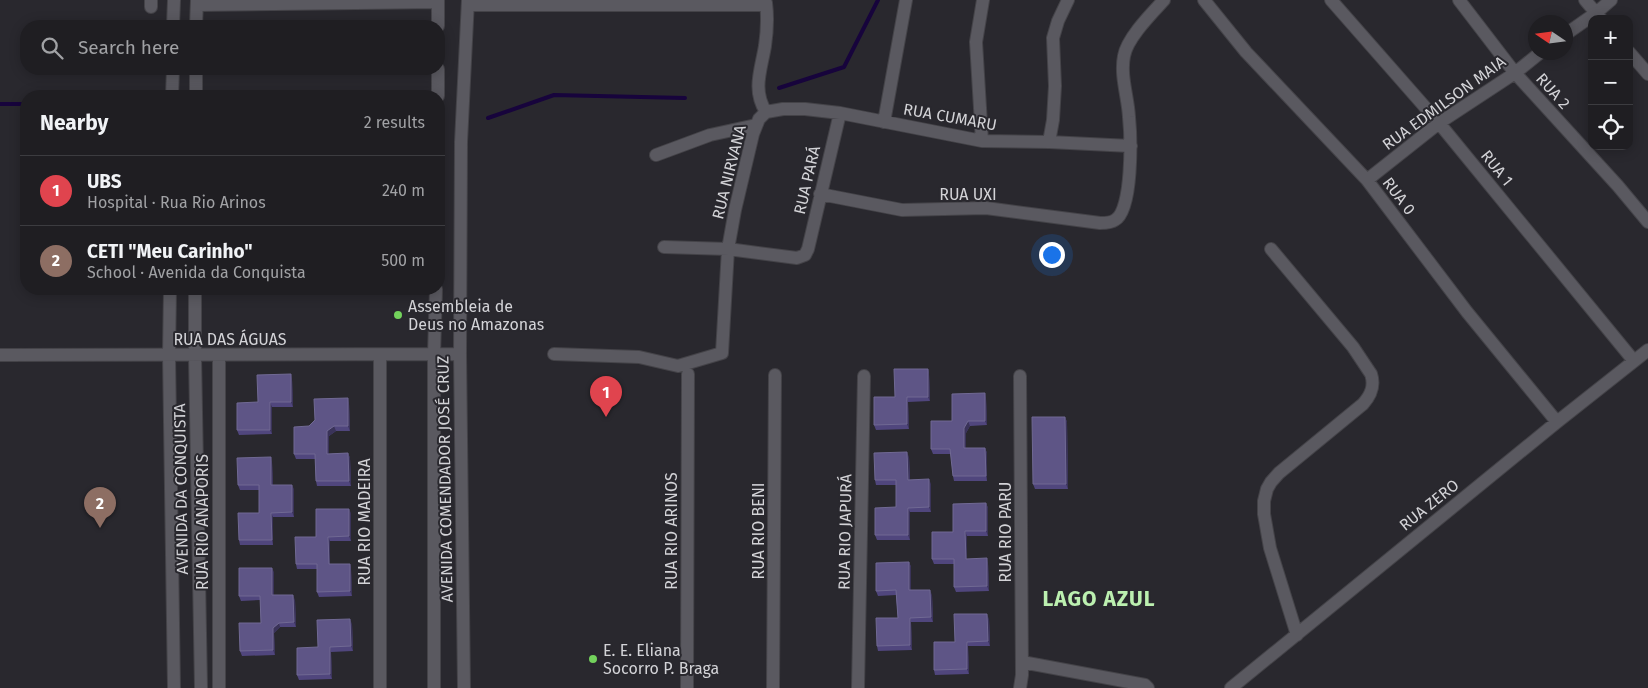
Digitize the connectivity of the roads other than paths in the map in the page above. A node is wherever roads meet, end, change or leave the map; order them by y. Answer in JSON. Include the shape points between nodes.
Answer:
{"nodes":[{"id":1,"x":174,"y":0,"type":"edge"},
{"id":2,"x":906,"y":0,"type":"edge"},
{"id":3,"x":983,"y":0,"type":"edge"},
{"id":4,"x":1068,"y":0,"type":"edge"},
{"id":5,"x":1164,"y":0,"type":"edge"},
{"id":6,"x":1204,"y":0,"type":"edge"},
{"id":7,"x":1331,"y":0,"type":"edge"},
{"id":8,"x":1459,"y":0,"type":"edge"},
{"id":9,"x":1585,"y":0,"type":"edge"},
{"id":10,"x":1611,"y":0,"type":"edge"},
{"id":11,"x":382,"y":1,"type":"edge"},
{"id":12,"x":438,"y":1,"type":"edge"},
{"id":13,"x":766,"y":1,"type":"edge"},
{"id":14,"x":197,"y":2,"type":"edge"},
{"id":15,"x":214,"y":2,"type":"edge"},
{"id":16,"x":468,"y":2,"type":"edge"},
{"id":17,"x":486,"y":2,"type":"edge"},
{"id":18,"x":1597,"y":15,"type":"edge"},
{"id":19,"x":1599,"y":15,"type":"edge"},
{"id":20,"x":173,"y":20,"type":"edge"},
{"id":21,"x":196,"y":20,"type":"edge"},
{"id":22,"x":438,"y":20,"type":"edge"},
{"id":23,"x":1588,"y":22,"type":"edge"},
{"id":24,"x":1573,"y":30,"type":"edge"},
{"id":25,"x":1633,"y":57,"type":"edge"},
{"id":26,"x":1531,"y":60,"type":"edge"},
{"id":27,"x":1515,"y":73,"type":"junction"},
{"id":28,"x":1648,"y":74,"type":"edge"},
{"id":29,"x":173,"y":75,"type":"edge"},
{"id":30,"x":196,"y":75,"type":"edge"},
{"id":31,"x":438,"y":75,"type":"edge"},
{"id":32,"x":172,"y":90,"type":"edge"},
{"id":33,"x":196,"y":90,"type":"edge"},
{"id":34,"x":438,"y":90,"type":"edge"},
{"id":35,"x":766,"y":112,"type":"junction"},
{"id":36,"x":840,"y":112,"type":"junction"},
{"id":37,"x":884,"y":122,"type":"junction"},
{"id":38,"x":1439,"y":123,"type":"junction"},
{"id":39,"x":756,"y":125,"type":"junction"},
{"id":40,"x":982,"y":141,"type":"junction"},
{"id":41,"x":1049,"y":142,"type":"junction"},
{"id":42,"x":1131,"y":146,"type":"junction"},
{"id":43,"x":656,"y":155,"type":"dead end"},
{"id":44,"x":1367,"y":180,"type":"junction"},
{"id":45,"x":820,"y":194,"type":"junction"},
{"id":46,"x":1648,"y":222,"type":"edge"},
{"id":47,"x":664,"y":248,"type":"dead end"},
{"id":48,"x":1272,"y":249,"type":"dead end"},
{"id":49,"x":728,"y":250,"type":"junction"},
{"id":50,"x":170,"y":295,"type":"edge"},
{"id":51,"x":195,"y":295,"type":"edge"},
{"id":52,"x":436,"y":295,"type":"edge"},
{"id":53,"x":460,"y":354,"type":"junction"},
{"id":54,"x":554,"y":354,"type":"dead end"},
{"id":55,"x":169,"y":355,"type":"junction"},
{"id":56,"x":380,"y":355,"type":"junction"},
{"id":57,"x":434,"y":355,"type":"junction"},
{"id":58,"x":0,"y":356,"type":"edge"},
{"id":59,"x":195,"y":356,"type":"junction"},
{"id":60,"x":219,"y":356,"type":"junction"},
{"id":61,"x":1642,"y":358,"type":"edge"},
{"id":62,"x":688,"y":374,"type":"dead end"},
{"id":63,"x":775,"y":375,"type":"dead end"},
{"id":64,"x":864,"y":376,"type":"dead end"},
{"id":65,"x":1020,"y":376,"type":"dead end"},
{"id":66,"x":1556,"y":422,"type":"junction"},
{"id":67,"x":1297,"y":635,"type":"junction"},
{"id":68,"x":1022,"y":662,"type":"junction"},
{"id":69,"x":174,"y":688,"type":"edge"},
{"id":70,"x":201,"y":688,"type":"edge"},
{"id":71,"x":219,"y":688,"type":"edge"},
{"id":72,"x":380,"y":688,"type":"edge"},
{"id":73,"x":434,"y":688,"type":"edge"},
{"id":74,"x":464,"y":688,"type":"edge"},
{"id":75,"x":687,"y":688,"type":"edge"},
{"id":76,"x":773,"y":688,"type":"edge"},
{"id":77,"x":858,"y":688,"type":"edge"},
{"id":78,"x":1020,"y":688,"type":"edge"},
{"id":79,"x":1148,"y":688,"type":"edge"},
{"id":80,"x":1232,"y":688,"type":"edge"}],
"edges":[{"from":1,"to":20,"type":"street"},
{"from":2,"to":37,"type":"street"},
{"from":3,"to":40,"type":"street","via":[[976,42]]},
{"from":4,"to":41,"type":"street","via":[[1053,38],[1056,86]]},
{"from":5,"to":42,"type":"street","via":[[1138,29],[1124,54],[1123,74]]},
{"from":6,"to":44,"type":"street","name":"RUA 0","via":[[1246,52]]},
{"from":7,"to":38,"type":"street","name":"RUA 1"},
{"from":8,"to":27,"type":"street","name":"RUA 2"},
{"from":9,"to":18,"type":"street"},
{"from":10,"to":19,"type":"street"},
{"from":11,"to":12,"type":"street"},
{"from":11,"to":15,"type":"street"},
{"from":12,"to":22,"type":"street"},
{"from":13,"to":17,"type":"street","via":[[760,5]]},
{"from":13,"to":35,"type":"street","name":"RUA NIRVANA","via":[[767,27],[758,88],[759,99]]},
{"from":14,"to":15,"type":"street"},
{"from":14,"to":21,"type":"street"},
{"from":16,"to":17,"type":"street"},
{"from":16,"to":53,"type":"street","name":"AVENIDA COMENDADOR JOSÉ CRUZ","via":[[461,142]]},
{"from":23,"to":24,"type":"street"},
{"from":25,"to":28,"type":"street"},
{"from":26,"to":27,"type":"street","name":"RUA EDMILSON MAIA"},
{"from":27,"to":38,"type":"street","name":"RUA EDMILSON MAIA"},
{"from":27,"to":46,"type":"street","name":"RUA 2"},
{"from":29,"to":32,"type":"street"},
{"from":30,"to":33,"type":"street"},
{"from":31,"to":34,"type":"street"},
{"from":35,"to":36,"type":"street","name":"RUA CUMARU","via":[[805,109]]},
{"from":35,"to":39,"type":"street","name":"RUA NIRVANA"},
{"from":36,"to":37,"type":"street","name":"RUA CUMARU"},
{"from":36,"to":45,"type":"street","name":"RUA PARÁ"},
{"from":37,"to":40,"type":"street","name":"RUA CUMARU"},
{"from":38,"to":44,"type":"street","name":"RUA EDMILSON MAIA"},
{"from":38,"to":61,"type":"street","name":"RUA 1"},
{"from":39,"to":43,"type":"street","via":[[710,135]]},
{"from":39,"to":49,"type":"street","name":"RUA NIRVANA"},
{"from":40,"to":41,"type":"street","name":"RUA CUMARU"},
{"from":41,"to":42,"type":"street","name":"RUA CUMARU"},
{"from":42,"to":45,"type":"street","name":"RUA UXI","via":[[1128,193],[1122,214],[1115,220],[1100,223],[986,208],[902,210]]},
{"from":44,"to":66,"type":"street","name":"RUA 0"},
{"from":45,"to":49,"type":"street","name":"RUA PARÁ","via":[[805,255],[797,258]]},
{"from":47,"to":49,"type":"street"},
{"from":48,"to":67,"type":"street","via":[[1353,347],[1372,380],[1372,390],[1363,404],[1279,473],[1267,489],[1264,501],[1266,529]]},
{"from":49,"to":54,"type":"street","name":"RUA NIRVANA","via":[[722,354],[678,366],[639,357]]},
{"from":50,"to":55,"type":"street","name":"AVENIDA DA CONQUISTA"},
{"from":51,"to":59,"type":"street","name":"AVENIDA DA CONQUISTA"},
{"from":52,"to":57,"type":"street","name":"AVENIDA COMENDADOR JOSÉ CRUZ"},
{"from":53,"to":57,"type":"street","name":"RUA DAS ÁGUAS"},
{"from":53,"to":74,"type":"street","name":"AVENIDA COMENDADOR JOSÉ CRUZ"},
{"from":55,"to":58,"type":"street","name":"RUA DAS ÁGUAS"},
{"from":55,"to":59,"type":"street","name":"RUA DAS ÁGUAS"},
{"from":55,"to":69,"type":"street","name":"AVENIDA DA CONQUISTA"},
{"from":56,"to":57,"type":"street","name":"RUA DAS ÁGUAS"},
{"from":56,"to":60,"type":"street","name":"RUA DAS ÁGUAS"},
{"from":56,"to":72,"type":"street","name":"RUA RIO MADEIRA"},
{"from":57,"to":73,"type":"street","name":"AVENIDA COMENDADOR JOSÉ CRUZ"},
{"from":59,"to":60,"type":"street","name":"RUA DAS ÁGUAS"},
{"from":59,"to":70,"type":"street","name":"AVENIDA DA CONQUISTA"},
{"from":60,"to":71,"type":"street","name":"RUA RIO ANAPORIS"},
{"from":61,"to":66,"type":"street","name":"RUA ZERO"},
{"from":62,"to":75,"type":"street","name":"RUA RIO ARINOS"},
{"from":63,"to":76,"type":"street","name":"RUA RIO BENI"},
{"from":64,"to":77,"type":"street","name":"RUA RIO JAPURÁ"},
{"from":65,"to":68,"type":"street","name":"RUA RIO PARU"},
{"from":66,"to":67,"type":"street","name":"RUA ZERO"},
{"from":67,"to":80,"type":"street","name":"RUA ZERO"},
{"from":68,"to":78,"type":"street","name":"RUA RIO PARU"},
{"from":68,"to":79,"type":"street"}]}
